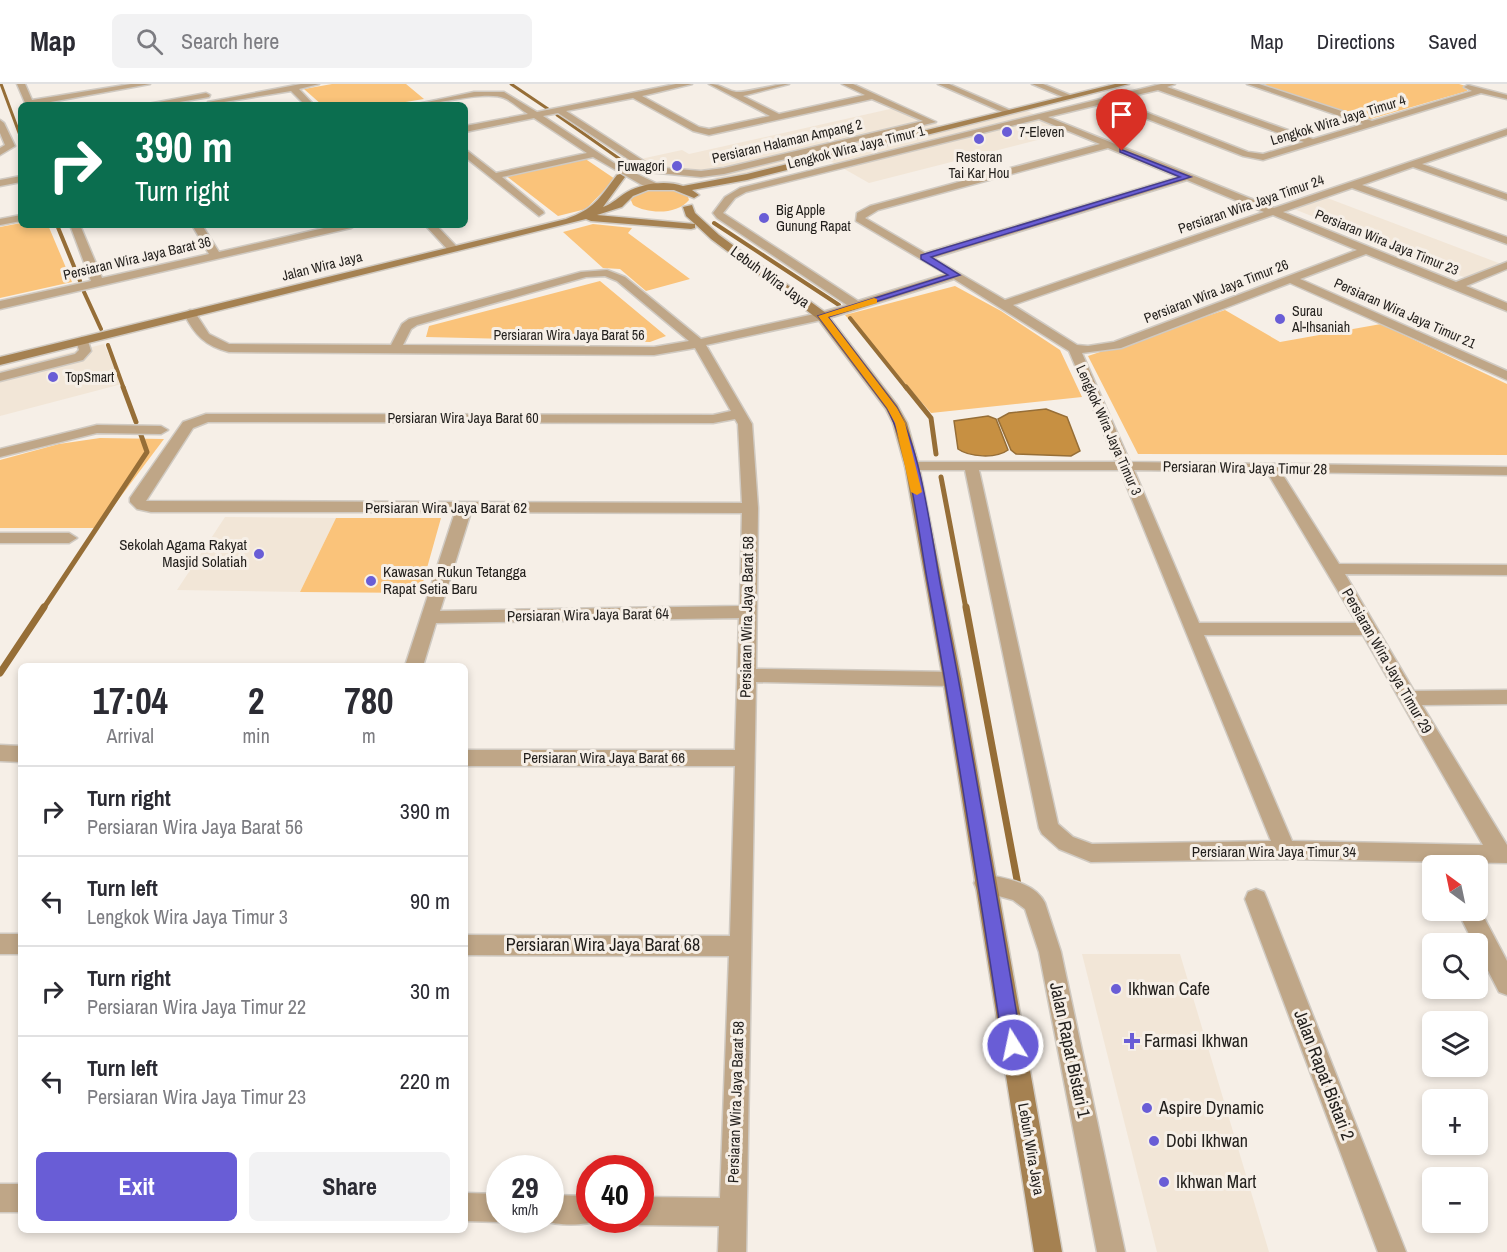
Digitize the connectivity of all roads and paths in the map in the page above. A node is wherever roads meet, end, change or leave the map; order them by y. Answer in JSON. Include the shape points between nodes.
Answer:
{"nodes":[{"id":1,"x":146,"y":84,"type":"edge"},
{"id":2,"x":197,"y":84,"type":"edge"},
{"id":3,"x":315,"y":84,"type":"edge"},
{"id":4,"x":688,"y":84,"type":"edge"},
{"id":5,"x":713,"y":84,"type":"edge"},
{"id":6,"x":785,"y":84,"type":"edge"},
{"id":7,"x":846,"y":84,"type":"edge"},
{"id":8,"x":942,"y":84,"type":"edge"},
{"id":9,"x":1036,"y":84,"type":"edge"},
{"id":10,"x":1125,"y":84,"type":"edge"},
{"id":11,"x":1171,"y":84,"type":"edge"},
{"id":12,"x":1251,"y":84,"type":"edge"},
{"id":13,"x":1461,"y":84,"type":"edge"},
{"id":14,"x":24,"y":85,"type":"edge"},
{"id":15,"x":116,"y":86,"type":"edge"},
{"id":16,"x":1159,"y":87,"type":"junction"},
{"id":17,"x":293,"y":88,"type":"junction"},
{"id":18,"x":1479,"y":91,"type":"junction"},
{"id":19,"x":634,"y":95,"type":"junction"},
{"id":20,"x":735,"y":95,"type":"junction"},
{"id":21,"x":873,"y":96,"type":"junction"},
{"id":22,"x":1071,"y":97,"type":"junction"},
{"id":23,"x":1507,"y":97,"type":"edge"},
{"id":24,"x":1106,"y":100,"type":"junction"},
{"id":25,"x":211,"y":101,"type":"edge"},
{"id":26,"x":29,"y":102,"type":"edge"},
{"id":27,"x":40,"y":102,"type":"edge"},
{"id":28,"x":195,"y":102,"type":"edge"},
{"id":29,"x":307,"y":102,"type":"edge"},
{"id":30,"x":435,"y":102,"type":"edge"},
{"id":31,"x":1022,"y":109,"type":"junction"},
{"id":32,"x":559,"y":110,"type":"junction"},
{"id":33,"x":1010,"y":112,"type":"junction"},
{"id":34,"x":536,"y":114,"type":"junction"},
{"id":35,"x":1039,"y":117,"type":"junction"},
{"id":36,"x":780,"y":118,"type":"junction"},
{"id":37,"x":930,"y":122,"type":"junction"},
{"id":38,"x":0,"y":124,"type":"edge"},
{"id":39,"x":1372,"y":124,"type":"junction"},
{"id":40,"x":468,"y":128,"type":"edge"},
{"id":41,"x":945,"y":128,"type":"junction"},
{"id":42,"x":1507,"y":132,"type":"edge"},
{"id":43,"x":1314,"y":142,"type":"junction"},
{"id":44,"x":831,"y":145,"type":"junction"},
{"id":45,"x":1108,"y":145,"type":"junction"},
{"id":46,"x":0,"y":152,"type":"edge"},
{"id":47,"x":845,"y":153,"type":"junction"},
{"id":48,"x":468,"y":154,"type":"edge"},
{"id":49,"x":594,"y":154,"type":"junction"},
{"id":50,"x":1413,"y":164,"type":"junction"},
{"id":51,"x":610,"y":165,"type":"junction"},
{"id":52,"x":495,"y":176,"type":"junction"},
{"id":53,"x":621,"y":177,"type":"junction"},
{"id":54,"x":747,"y":177,"type":"junction"},
{"id":55,"x":1187,"y":177,"type":"junction"},
{"id":56,"x":634,"y":178,"type":"junction"},
{"id":57,"x":18,"y":180,"type":"edge"},
{"id":58,"x":0,"y":183,"type":"edge"},
{"id":59,"x":710,"y":184,"type":"junction"},
{"id":60,"x":1353,"y":185,"type":"junction"},
{"id":61,"x":657,"y":186,"type":"junction"},
{"id":62,"x":721,"y":186,"type":"junction"},
{"id":63,"x":1507,"y":187,"type":"edge"},
{"id":64,"x":684,"y":189,"type":"junction"},
{"id":65,"x":634,"y":191,"type":"junction"},
{"id":66,"x":1493,"y":192,"type":"junction"},
{"id":67,"x":694,"y":195,"type":"junction"},
{"id":68,"x":707,"y":197,"type":"dead end"},
{"id":69,"x":1507,"y":197,"type":"edge"},
{"id":70,"x":626,"y":200,"type":"junction"},
{"id":71,"x":1289,"y":207,"type":"junction"},
{"id":72,"x":642,"y":212,"type":"junction"},
{"id":73,"x":539,"y":213,"type":"dead end"},
{"id":74,"x":662,"y":213,"type":"joint"},
{"id":75,"x":1274,"y":213,"type":"junction"},
{"id":76,"x":588,"y":217,"type":"junction"},
{"id":77,"x":18,"y":219,"type":"edge"},
{"id":78,"x":697,"y":220,"type":"junction"},
{"id":79,"x":0,"y":222,"type":"edge"},
{"id":80,"x":76,"y":228,"type":"edge"},
{"id":81,"x":198,"y":228,"type":"edge"},
{"id":82,"x":326,"y":228,"type":"edge"},
{"id":83,"x":433,"y":228,"type":"edge"},
{"id":84,"x":1507,"y":241,"type":"edge"},
{"id":85,"x":453,"y":249,"type":"junction"},
{"id":86,"x":1366,"y":250,"type":"junction"},
{"id":87,"x":216,"y":256,"type":"junction"},
{"id":88,"x":924,"y":257,"type":"junction"},
{"id":89,"x":1507,"y":265,"type":"edge"},
{"id":90,"x":956,"y":275,"type":"junction"},
{"id":91,"x":1460,"y":278,"type":"junction"},
{"id":92,"x":1291,"y":279,"type":"junction"},
{"id":93,"x":98,"y":283,"type":"junction"},
{"id":94,"x":1490,"y":286,"type":"dead end"},
{"id":95,"x":1004,"y":304,"type":"junction"},
{"id":96,"x":0,"y":305,"type":"edge"},
{"id":97,"x":857,"y":306,"type":"junction"},
{"id":98,"x":1507,"y":307,"type":"edge"},
{"id":99,"x":190,"y":314,"type":"junction"},
{"id":100,"x":822,"y":316,"type":"junction"},
{"id":101,"x":82,"y":341,"type":"junction"},
{"id":102,"x":699,"y":343,"type":"junction"},
{"id":103,"x":395,"y":349,"type":"junction"},
{"id":104,"x":1074,"y":349,"type":"junction"},
{"id":105,"x":0,"y":361,"type":"edge"},
{"id":106,"x":1507,"y":375,"type":"edge"},
{"id":107,"x":0,"y":377,"type":"edge"},
{"id":108,"x":739,"y":414,"type":"junction"},
{"id":109,"x":161,"y":430,"type":"dead end"},
{"id":110,"x":0,"y":453,"type":"edge"},
{"id":111,"x":912,"y":466,"type":"junction"},
{"id":112,"x":971,"y":466,"type":"junction"},
{"id":113,"x":1125,"y":466,"type":"junction"},
{"id":114,"x":1272,"y":469,"type":"junction"},
{"id":115,"x":1507,"y":471,"type":"edge"},
{"id":116,"x":142,"y":506,"type":"joint"},
{"id":117,"x":750,"y":508,"type":"junction"},
{"id":118,"x":464,"y":509,"type":"junction"},
{"id":119,"x":0,"y":538,"type":"edge"},
{"id":120,"x":69,"y":538,"type":"dead end"},
{"id":121,"x":1334,"y":569,"type":"junction"},
{"id":122,"x":1507,"y":570,"type":"edge"},
{"id":123,"x":747,"y":612,"type":"junction"},
{"id":124,"x":430,"y":617,"type":"junction"},
{"id":125,"x":1368,"y":628,"type":"junction"},
{"id":126,"x":1194,"y":629,"type":"junction"},
{"id":127,"x":415,"y":663,"type":"edge"},
{"id":128,"x":746,"y":675,"type":"junction"},
{"id":129,"x":952,"y":679,"type":"junction"},
{"id":130,"x":1408,"y":698,"type":"junction"},
{"id":131,"x":1507,"y":698,"type":"edge"},
{"id":132,"x":0,"y":753,"type":"edge"},
{"id":133,"x":18,"y":754,"type":"edge"},
{"id":134,"x":468,"y":758,"type":"edge"},
{"id":135,"x":744,"y":758,"type":"junction"},
{"id":136,"x":1286,"y":850,"type":"junction"},
{"id":137,"x":1503,"y":854,"type":"edge"},
{"id":138,"x":985,"y":883,"type":"junction"},
{"id":139,"x":1256,"y":899,"type":"dead end"},
{"id":140,"x":1474,"y":921,"type":"edge"},
{"id":141,"x":0,"y":944,"type":"edge"},
{"id":142,"x":18,"y":944,"type":"edge"},
{"id":143,"x":468,"y":945,"type":"edge"},
{"id":144,"x":741,"y":946,"type":"junction"},
{"id":145,"x":1507,"y":984,"type":"edge"},
{"id":146,"x":0,"y":1198,"type":"edge"},
{"id":147,"x":18,"y":1198,"type":"edge"},
{"id":148,"x":468,"y":1207,"type":"edge"},
{"id":149,"x":486,"y":1208,"type":"edge"},
{"id":150,"x":654,"y":1211,"type":"edge"},
{"id":151,"x":732,"y":1212,"type":"junction"},
{"id":152,"x":732,"y":1252,"type":"edge"},
{"id":153,"x":1048,"y":1252,"type":"edge"},
{"id":154,"x":1111,"y":1252,"type":"edge"},
{"id":155,"x":1392,"y":1252,"type":"edge"}],
"edges":[{"from":1,"to":15,"type":"street"},
{"from":2,"to":25,"type":"street"},
{"from":3,"to":17,"type":"street"},
{"from":4,"to":19,"type":"street"},
{"from":5,"to":20,"type":"street"},
{"from":6,"to":20,"type":"street"},
{"from":7,"to":21,"type":"street"},
{"from":8,"to":33,"type":"street"},
{"from":9,"to":22,"type":"street"},
{"from":10,"to":22,"type":"street"},
{"from":11,"to":16,"type":"street","name":"Lengkok Wira Jaya Timur 1"},
{"from":12,"to":39,"type":"street"},
{"from":13,"to":18,"type":"street"},
{"from":14,"to":26,"type":"street"},
{"from":15,"to":27,"type":"street"},
{"from":16,"to":24,"type":"street","name":"Lengkok Wira Jaya Timur 1"},
{"from":16,"to":43,"type":"street"},
{"from":17,"to":25,"type":"street"},
{"from":17,"to":29,"type":"street"},
{"from":18,"to":23,"type":"street"},
{"from":18,"to":39,"type":"street","name":"Lengkok Wira Jaya Timur 4"},
{"from":19,"to":32,"type":"street"},
{"from":19,"to":36,"type":"street","via":[[696,129],[709,132]]},
{"from":20,"to":36,"type":"street"},
{"from":21,"to":36,"type":"street"},
{"from":21,"to":37,"type":"street"},
{"from":22,"to":31,"type":"street"},
{"from":24,"to":35,"type":"street","name":"Lengkok Wira Jaya Timur 1"},
{"from":24,"to":43,"type":"street","name":"Lengkok Wira Jaya Timur 4","via":[[1255,156],[1270,156]]},
{"from":25,"to":28,"type":"street"},
{"from":30,"to":34,"type":"street","via":[[490,93],[511,97]]},
{"from":31,"to":33,"type":"street"},
{"from":31,"to":35,"type":"street","name":"Persiaran Wira Jaya Timur 23"},
{"from":32,"to":34,"type":"street"},
{"from":32,"to":44,"type":"street","name":"Persiaran Halaman Ampang 2","via":[[651,170],[701,174],[724,171]]},
{"from":33,"to":41,"type":"street"},
{"from":34,"to":40,"type":"street"},
{"from":34,"to":49,"type":"street"},
{"from":35,"to":45,"type":"street","name":"Persiaran Wira Jaya Timur 23"},
{"from":35,"to":97,"type":"street","name":"Lengkok Wira Jaya Timur 1","via":[[743,190],[725,202],[718,213],[721,216]]},
{"from":37,"to":41,"type":"street"},
{"from":37,"to":44,"type":"street","name":"Persiaran Halaman Ampang 2"},
{"from":38,"to":46,"type":"street","via":[[10,146]]},
{"from":39,"to":43,"type":"street","name":"Lengkok Wira Jaya Timur 4"},
{"from":41,"to":47,"type":"street"},
{"from":42,"to":50,"type":"street","name":"Persiaran Wira Jaya Timur 24"},
{"from":44,"to":47,"type":"street"},
{"from":45,"to":55,"type":"street","name":"Persiaran Wira Jaya Timur 23"},
{"from":45,"to":88,"type":"street","name":"Lengkok Wira Jaya Timur 3","via":[[874,208],[861,215],[863,223]]},
{"from":47,"to":54,"type":"street"},
{"from":48,"to":52,"type":"street"},
{"from":49,"to":51,"type":"street"},
{"from":49,"to":52,"type":"street"},
{"from":50,"to":60,"type":"street","name":"Persiaran Wira Jaya Timur 24"},
{"from":50,"to":66,"type":"street"},
{"from":51,"to":53,"type":"street"},
{"from":51,"to":56,"type":"street"},
{"from":52,"to":73,"type":"street"},
{"from":53,"to":65,"type":"street"},
{"from":53,"to":76,"type":"street"},
{"from":54,"to":59,"type":"street"},
{"from":54,"to":62,"type":"street"},
{"from":55,"to":75,"type":"street","name":"Persiaran Wira Jaya Timur 23"},
{"from":55,"to":88,"type":"street"},
{"from":56,"to":59,"type":"street"},
{"from":56,"to":61,"type":"street"},
{"from":57,"to":58,"type":"street"},
{"from":59,"to":64,"type":"street"},
{"from":60,"to":71,"type":"street","name":"Persiaran Wira Jaya Timur 24"},
{"from":60,"to":84,"type":"street"},
{"from":61,"to":64,"type":"street"},
{"from":61,"to":65,"type":"street"},
{"from":62,"to":67,"type":"street"},
{"from":62,"to":68,"type":"street"},
{"from":63,"to":66,"type":"street"},
{"from":64,"to":67,"type":"street"},
{"from":65,"to":70,"type":"street"},
{"from":66,"to":69,"type":"street"},
{"from":67,"to":78,"type":"street","name":"Lebuh Wira Jaya","via":[[695,199],[685,208]]},
{"from":70,"to":72,"type":"street","via":[[628,206]]},
{"from":70,"to":76,"type":"street","name":"Jalan Wira Jaya"},
{"from":71,"to":75,"type":"street","name":"Persiaran Wira Jaya Timur 24"},
{"from":71,"to":91,"type":"street","name":"Persiaran Wira Jaya Timur 23"},
{"from":72,"to":74,"type":"street","name":"Jalan Wira Jaya"},
{"from":72,"to":76,"type":"street","name":"Jalan Wira Jaya"},
{"from":74,"to":78,"type":"street","name":"Lebuh Wira Jaya"},
{"from":75,"to":86,"type":"street","name":"Persiaran Wira Jaya Timur 23"},
{"from":75,"to":95,"type":"street","name":"Persiaran Wira Jaya Timur 24"},
{"from":76,"to":78,"type":"street"},
{"from":76,"to":85,"type":"street","name":"Jalan Wira Jaya"},
{"from":77,"to":79,"type":"street"},
{"from":78,"to":100,"type":"street","name":"Lebuh Wira Jaya"},
{"from":80,"to":93,"type":"street"},
{"from":81,"to":87,"type":"street"},
{"from":82,"to":87,"type":"street","name":"Persiaran Wira Jaya Barat 36"},
{"from":83,"to":85,"type":"street"},
{"from":85,"to":99,"type":"street","name":"Jalan Wira Jaya"},
{"from":86,"to":91,"type":"street","name":"Persiaran Wira Jaya Timur 23"},
{"from":86,"to":92,"type":"street","name":"Persiaran Wira Jaya Timur 26"},
{"from":87,"to":93,"type":"street","name":"Persiaran Wira Jaya Barat 36"},
{"from":88,"to":90,"type":"street","name":"Lengkok Wira Jaya Timur 3"},
{"from":89,"to":91,"type":"street"},
{"from":90,"to":95,"type":"street","name":"Lengkok Wira Jaya Timur 3"},
{"from":90,"to":97,"type":"street","name":"Persiaran Wira Jaya Barat 56"},
{"from":91,"to":94,"type":"street","name":"Persiaran Wira Jaya Timur 23"},
{"from":91,"to":98,"type":"street","name":"Persiaran Wira Jaya Timur 23"},
{"from":92,"to":104,"type":"street","name":"Persiaran Wira Jaya Timur 26","via":[[1116,345]]},
{"from":92,"to":106,"type":"street","name":"Persiaran Wira Jaya Timur 21"},
{"from":93,"to":96,"type":"street","name":"Persiaran Wira Jaya Barat 36"},
{"from":95,"to":104,"type":"street","name":"Lengkok Wira Jaya Timur 3"},
{"from":97,"to":100,"type":"street","name":"Persiaran Wira Jaya Barat 56"},
{"from":99,"to":101,"type":"street","name":"Jalan Wira Jaya"},
{"from":99,"to":103,"type":"street","name":"Persiaran Wira Jaya Barat 56","via":[[203,337],[218,346]]},
{"from":100,"to":102,"type":"street","name":"Persiaran Wira Jaya Barat 56"},
{"from":100,"to":111,"type":"street","name":"Lebuh Wira Jaya","via":[[892,408]]},
{"from":101,"to":105,"type":"street","name":"Jalan Wira Jaya"},
{"from":101,"to":107,"type":"street","via":[[85,351],[71,360]]},
{"from":102,"to":103,"type":"street","name":"Persiaran Wira Jaya Barat 56","via":[[654,351]]},
{"from":102,"to":103,"type":"street","name":"Persiaran Wira Jaya Barat 58","via":[[621,279],[607,273],[585,274],[413,322],[406,327]]},
{"from":102,"to":108,"type":"street","name":"Persiaran Wira Jaya Barat 58"},
{"from":104,"to":113,"type":"street","name":"Lengkok Wira Jaya Timur 3"},
{"from":108,"to":116,"type":"street","name":"Persiaran Wira Jaya Barat 60","via":[[713,419],[195,421],[188,425],[138,498]]},
{"from":108,"to":117,"type":"street","name":"Persiaran Wira Jaya Barat 58","via":[[745,424]]},
{"from":109,"to":110,"type":"street","via":[[97,429]]},
{"from":111,"to":112,"type":"street","name":"Persiaran Wira Jaya Timur 28"},
{"from":111,"to":129,"type":"street","name":"Lebuh Wira Jaya"},
{"from":112,"to":113,"type":"street","name":"Persiaran Wira Jaya Timur 28"},
{"from":112,"to":136,"type":"street","name":"Persiaran Wira Jaya Timur 34","via":[[1049,828],[1066,843],[1091,853]]},
{"from":113,"to":114,"type":"street","name":"Persiaran Wira Jaya Timur 28"},
{"from":113,"to":126,"type":"street","name":"Lengkok Wira Jaya Timur 3"},
{"from":114,"to":115,"type":"street","name":"Persiaran Wira Jaya Timur 28"},
{"from":114,"to":121,"type":"street","name":"Persiaran Wira Jaya Timur 29"},
{"from":116,"to":118,"type":"street","name":"Persiaran Wira Jaya Barat 62"},
{"from":117,"to":118,"type":"street","name":"Persiaran Wira Jaya Barat 62"},
{"from":117,"to":123,"type":"street","name":"Persiaran Wira Jaya Barat 58"},
{"from":118,"to":124,"type":"street"},
{"from":119,"to":120,"type":"street"},
{"from":121,"to":122,"type":"street"},
{"from":121,"to":125,"type":"street","name":"Persiaran Wira Jaya Timur 29"},
{"from":123,"to":124,"type":"street","name":"Persiaran Wira Jaya Barat 64"},
{"from":123,"to":128,"type":"street","name":"Persiaran Wira Jaya Barat 58"},
{"from":124,"to":127,"type":"street"},
{"from":125,"to":126,"type":"street"},
{"from":125,"to":130,"type":"street","name":"Persiaran Wira Jaya Timur 29"},
{"from":126,"to":136,"type":"street","name":"Lengkok Wira Jaya Timur 3"},
{"from":128,"to":129,"type":"street"},
{"from":128,"to":135,"type":"street","name":"Persiaran Wira Jaya Barat 58"},
{"from":129,"to":138,"type":"street","name":"Lebuh Wira Jaya"},
{"from":130,"to":131,"type":"street"},
{"from":130,"to":137,"type":"street","name":"Persiaran Wira Jaya Timur 29"},
{"from":132,"to":133,"type":"street"},
{"from":134,"to":135,"type":"street","name":"Persiaran Wira Jaya Barat 66"},
{"from":135,"to":144,"type":"street","name":"Persiaran Wira Jaya Barat 58"},
{"from":136,"to":137,"type":"street","name":"Persiaran Wira Jaya Timur 34"},
{"from":138,"to":153,"type":"street","name":"Lebuh Wira Jaya"},
{"from":138,"to":154,"type":"street","name":"Jalan Rapat Bistari 1","via":[[1019,892],[1034,903],[1050,952]]},
{"from":139,"to":155,"type":"street","name":"Jalan Rapat Bistari 2"},
{"from":140,"to":145,"type":"street"},
{"from":141,"to":142,"type":"street"},
{"from":143,"to":144,"type":"street","name":"Persiaran Wira Jaya Barat 68"},
{"from":144,"to":151,"type":"street","name":"Persiaran Wira Jaya Barat 58"},
{"from":146,"to":147,"type":"street"},
{"from":148,"to":149,"type":"street"},
{"from":150,"to":151,"type":"street"},
{"from":151,"to":152,"type":"street","name":"Persiaran Wira Jaya Barat 58"}]}
